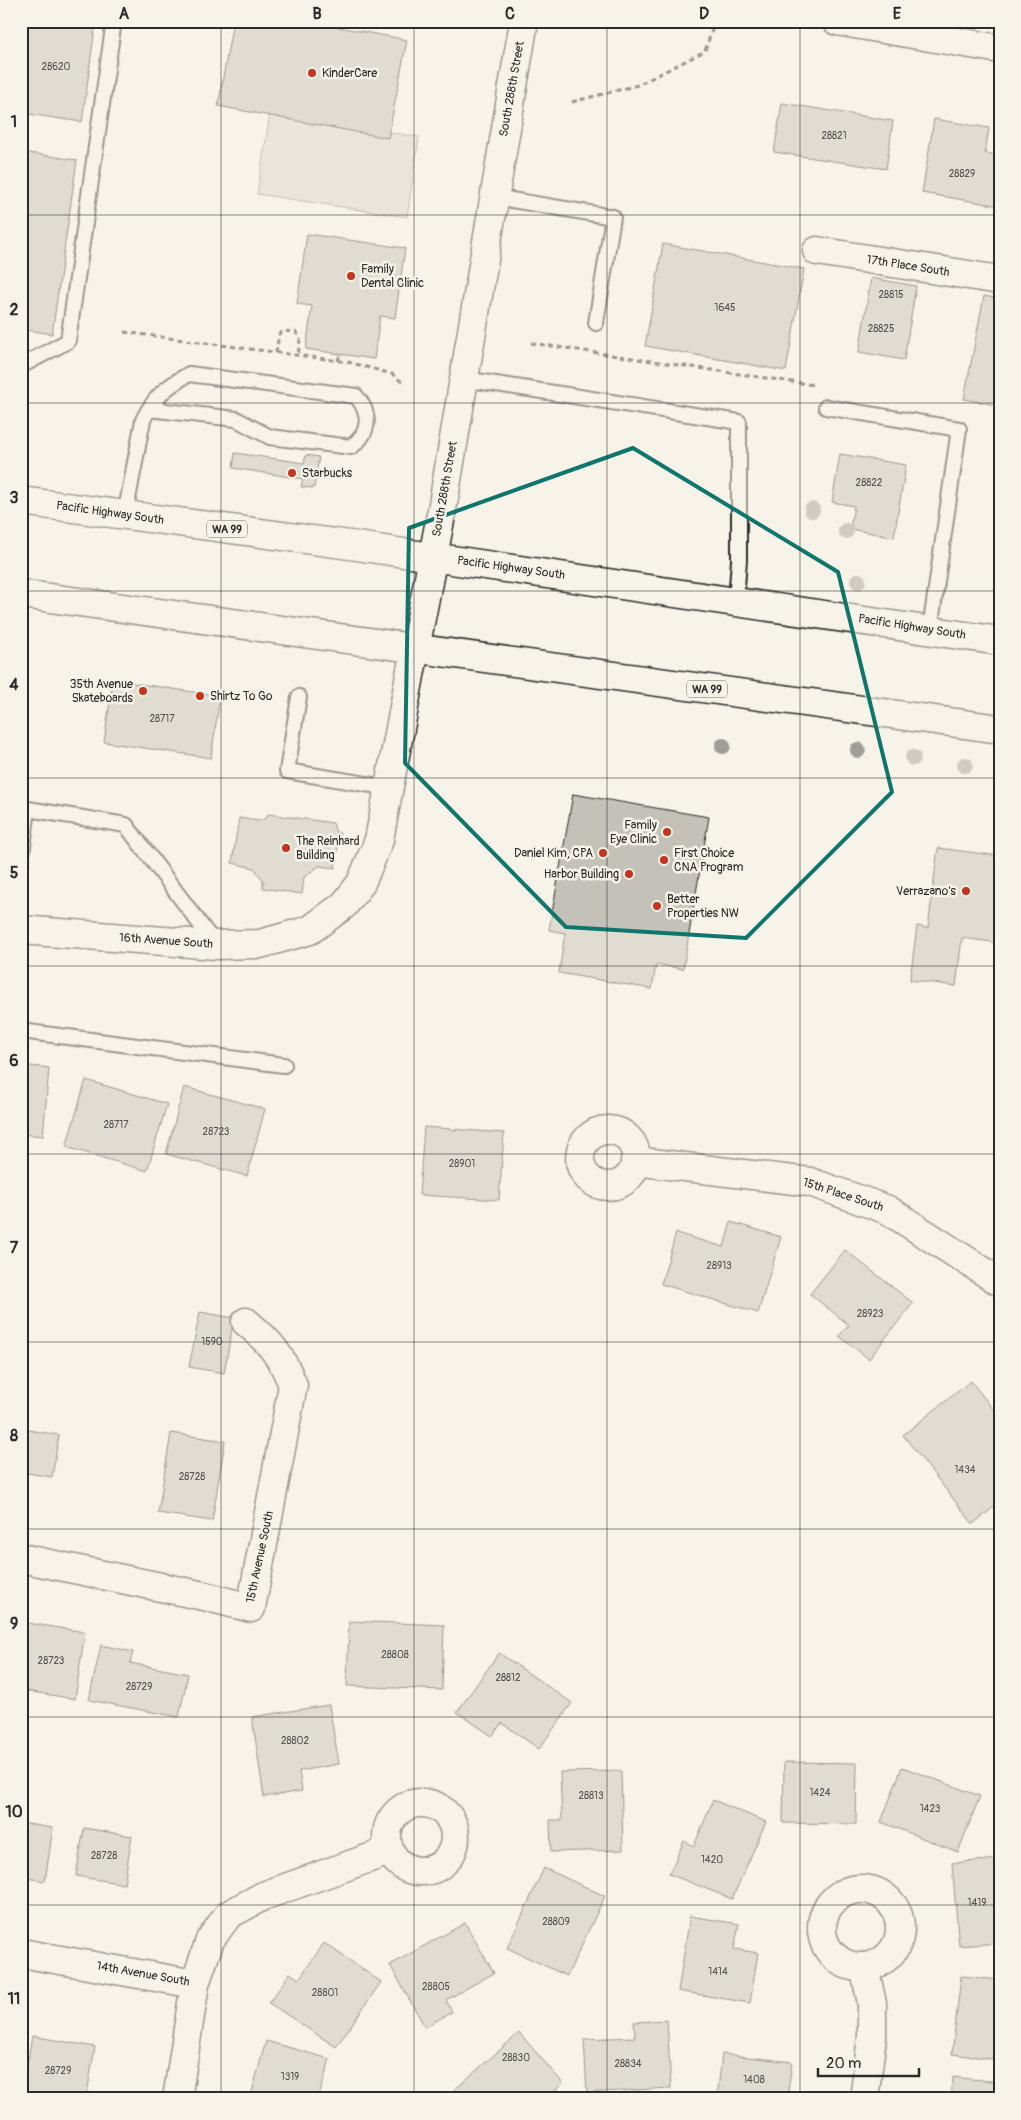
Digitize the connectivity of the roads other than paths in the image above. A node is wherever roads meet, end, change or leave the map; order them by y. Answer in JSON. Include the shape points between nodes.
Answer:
{"nodes":[{"id":1,"x":114,"y":21,"type":"edge"},
{"id":2,"x":524,"y":21,"type":"edge"},
{"id":3,"x":836,"y":21,"type":"edge"},
{"id":4,"x":1000,"y":50,"type":"edge"},
{"id":5,"x":494,"y":197,"type":"junction"},
{"id":6,"x":817,"y":251,"type":"dead end"},
{"id":7,"x":1000,"y":280,"type":"edge"},
{"id":8,"x":596,"y":323,"type":"dead end"},
{"id":9,"x":21,"y":366,"type":"edge"},
{"id":10,"x":464,"y":380,"type":"junction"},
{"id":11,"x":826,"y":407,"type":"road end"},
{"id":12,"x":149,"y":408,"type":"junction"},
{"id":13,"x":21,"y":501,"type":"edge"},
{"id":14,"x":125,"y":515,"type":"junction"},
{"id":15,"x":433,"y":557,"type":"junction"},
{"id":16,"x":21,"y":594,"type":"edge"},
{"id":17,"x":736,"y":601,"type":"junction"},
{"id":18,"x":930,"y":630,"type":"junction"},
{"id":19,"x":1000,"y":641,"type":"edge"},
{"id":20,"x":415,"y":649,"type":"junction"},
{"id":21,"x":299,"y":698,"type":"dead end"},
{"id":22,"x":1000,"y":729,"type":"edge"},
{"id":23,"x":390,"y":788,"type":"junction"},
{"id":24,"x":21,"y":862,"type":"edge"},
{"id":25,"x":21,"y":930,"type":"edge"},
{"id":26,"x":310,"y":930,"type":"joint"},
{"id":27,"x":216,"y":945,"type":"junction"},
{"id":28,"x":21,"y":1031,"type":"edge"},
{"id":29,"x":284,"y":1065,"type":"dead end"},
{"id":30,"x":635,"y":1162,"type":"dead end"},
{"id":31,"x":1000,"y":1282,"type":"edge"},
{"id":32,"x":246,"y":1322,"type":"dead end"},
{"id":33,"x":21,"y":1558,"type":"edge"},
{"id":34,"x":389,"y":1851,"type":"dead end"},
{"id":35,"x":21,"y":1953,"type":"edge"},
{"id":36,"x":864,"y":1967,"type":"dead end"},
{"id":37,"x":195,"y":1984,"type":"junction"},
{"id":38,"x":177,"y":2099,"type":"edge"},
{"id":39,"x":864,"y":2099,"type":"edge"}],
"edges":[{"from":1,"to":9,"type":"lane","via":[[68,341]]},
{"from":2,"to":5,"type":"main road","name":"South 288th Street"},
{"from":3,"to":4,"type":"main road"},
{"from":5,"to":8,"type":"lane","via":[[613,217]]},
{"from":5,"to":10,"type":"main road","name":"South 288th Street"},
{"from":6,"to":7,"type":"main road","name":"17th Place South"},
{"from":10,"to":15,"type":"main road","name":"South 288th Street"},
{"from":10,"to":17,"type":"lane","via":[[739,422]]},
{"from":11,"to":18,"type":"lane","via":[[958,429]]},
{"from":12,"to":12,"type":"lane","via":[[166,387],[189,374],[356,396],[363,403],[368,423],[359,441],[351,447],[270,437],[236,419]]},
{"from":12,"to":14,"type":"lane","via":[[143,420]]},
{"from":13,"to":14,"type":"main road","name":"Pacific Highway South","number":"WA 99"},
{"from":14,"to":15,"type":"main road","name":"Pacific Highway South","number":"WA 99"},
{"from":15,"to":17,"type":"main road","name":"Pacific Highway South","number":"WA 99"},
{"from":15,"to":20,"type":"main road","name":"South 288th Street"},
{"from":16,"to":20,"type":"main road","number":"WA 99"},
{"from":17,"to":18,"type":"main road","name":"Pacific Highway South","number":"WA 99"},
{"from":18,"to":19,"type":"main road","name":"Pacific Highway South","number":"WA 99"},
{"from":20,"to":22,"type":"main road","number":"WA 99"},
{"from":20,"to":23,"type":"main road","name":"South 288th Street"},
{"from":21,"to":23,"type":"lane","via":[[286,771]]},
{"from":23,"to":26,"type":"main road","name":"South 288th Street","via":[[379,840],[361,883],[344,905]]},
{"from":24,"to":27,"type":"lane","via":[[28,809],[126,825]]},
{"from":25,"to":27,"type":"main road","name":"16th Avenue South"},
{"from":26,"to":27,"type":"main road","name":"16th Avenue South","via":[[260,944]]},
{"from":28,"to":29,"type":"lane"},
{"from":30,"to":31,"type":"main road","name":"15th Place South","via":[[810,1182],[888,1210]]},
{"from":32,"to":33,"type":"main road","name":"15th Avenue South","via":[[268,1341],[293,1385],[251,1608]]},
{"from":34,"to":37,"type":"main road","name":"14th Avenue South","via":[[263,1896],[228,1915],[210,1940]]},
{"from":35,"to":37,"type":"main road","name":"14th Avenue South"},
{"from":36,"to":39,"type":"main road","via":[[872,2003],[872,2037]]},
{"from":37,"to":38,"type":"main road"}]}
